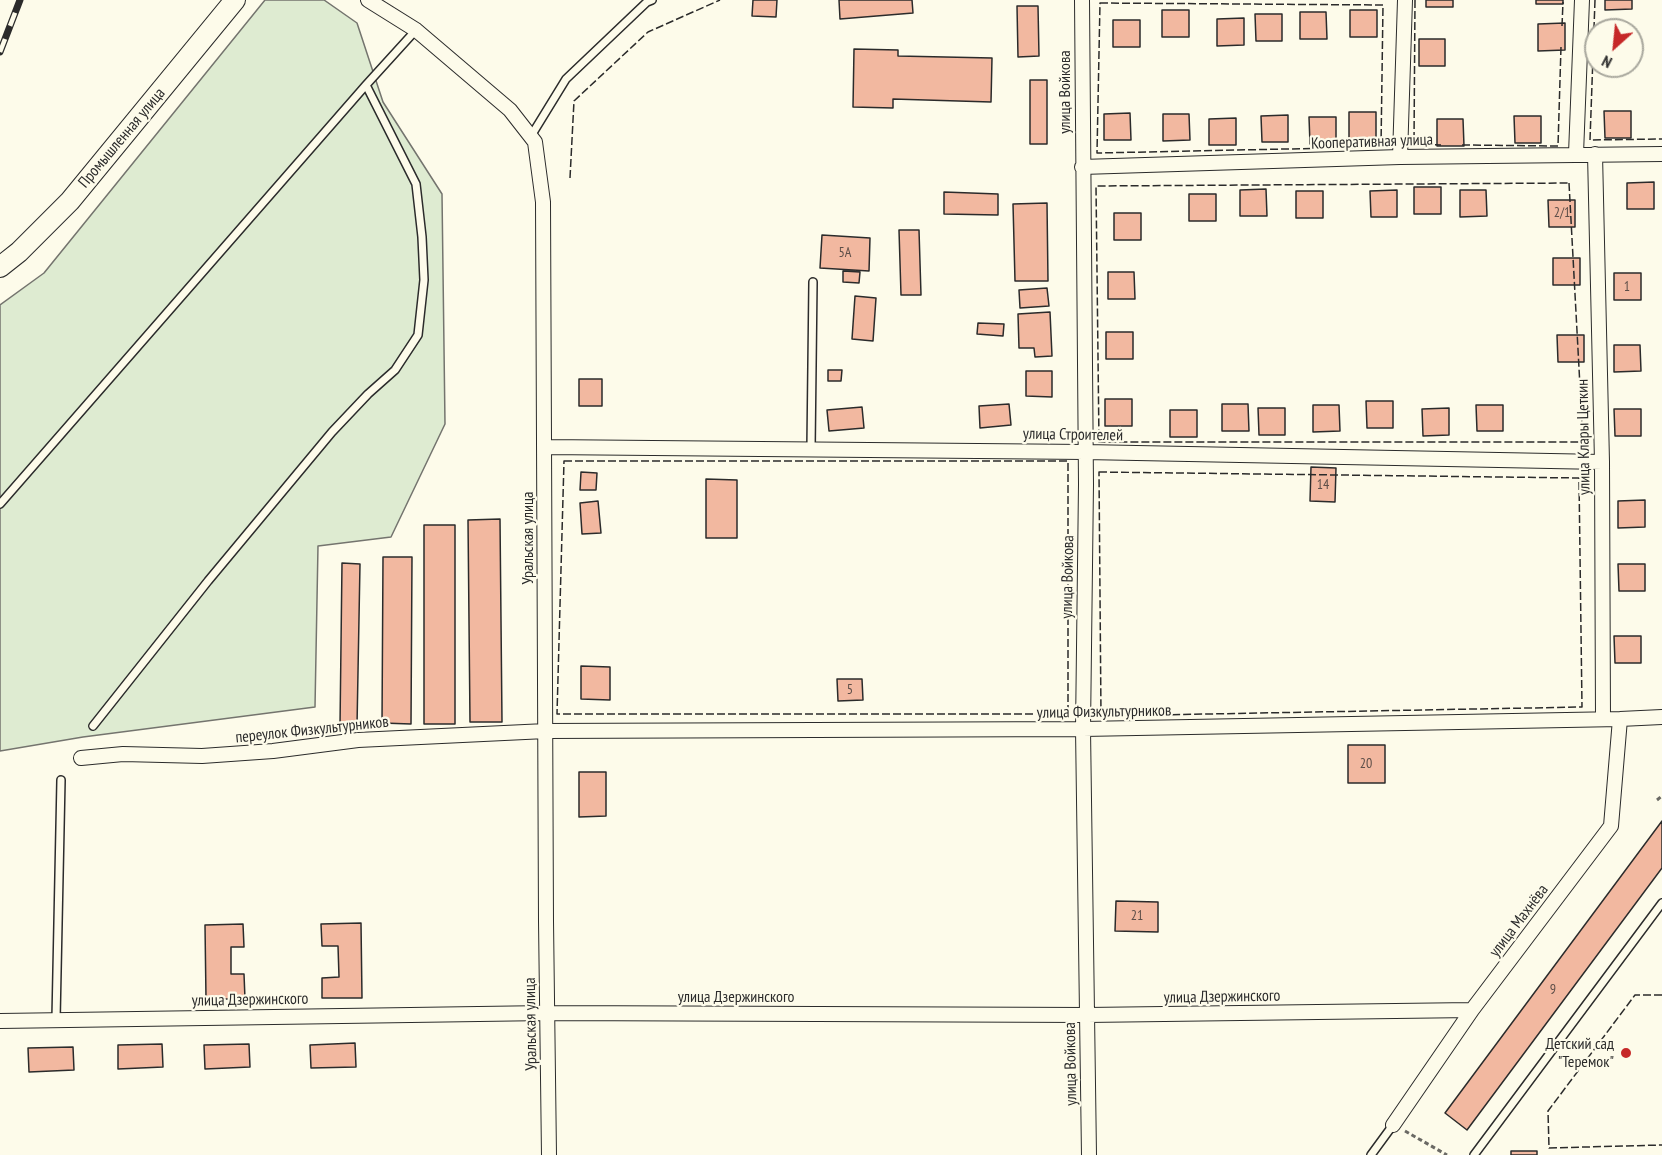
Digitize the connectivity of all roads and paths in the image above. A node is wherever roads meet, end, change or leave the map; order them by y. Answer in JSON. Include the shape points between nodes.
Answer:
{"nodes":[{"id":1,"x":235,"y":0,"type":"edge"},
{"id":2,"x":368,"y":0,"type":"edge"},
{"id":3,"x":652,"y":0,"type":"edge"},
{"id":4,"x":1082,"y":0,"type":"edge"},
{"id":5,"x":1405,"y":0,"type":"edge"},
{"id":6,"x":1582,"y":0,"type":"edge"},
{"id":7,"x":416,"y":30,"type":"junction"},
{"id":8,"x":366,"y":85,"type":"junction"},
{"id":9,"x":531,"y":136,"type":"junction"},
{"id":10,"x":1576,"y":154,"type":"junction"},
{"id":11,"x":1594,"y":154,"type":"junction"},
{"id":12,"x":1662,"y":154,"type":"edge"},
{"id":13,"x":1400,"y":157,"type":"junction"},
{"id":14,"x":1082,"y":167,"type":"junction"},
{"id":15,"x":0,"y":267,"type":"edge"},
{"id":16,"x":813,"y":282,"type":"dead end"},
{"id":17,"x":544,"y":447,"type":"junction"},
{"id":18,"x":811,"y":448,"type":"junction"},
{"id":19,"x":1085,"y":452,"type":"junction"},
{"id":20,"x":1602,"y":462,"type":"junction"},
{"id":21,"x":0,"y":504,"type":"edge"},
{"id":22,"x":1662,"y":717,"type":"edge"},
{"id":23,"x":1603,"y":719,"type":"junction"},
{"id":24,"x":1620,"y":719,"type":"junction"},
{"id":25,"x":93,"y":726,"type":"dead end"},
{"id":26,"x":1083,"y":729,"type":"junction"},
{"id":27,"x":546,"y":731,"type":"junction"},
{"id":28,"x":81,"y":759,"type":"dead end"},
{"id":29,"x":61,"y":780,"type":"dead end"},
{"id":30,"x":1662,"y":796,"type":"edge"},
{"id":31,"x":1657,"y":800,"type":"dead end"},
{"id":32,"x":1662,"y":903,"type":"edge"},
{"id":33,"x":1472,"y":1010,"type":"junction"},
{"id":34,"x":547,"y":1013,"type":"junction"},
{"id":35,"x":1087,"y":1015,"type":"junction"},
{"id":36,"x":56,"y":1019,"type":"junction"},
{"id":37,"x":0,"y":1020,"type":"edge"},
{"id":38,"x":1393,"y":1125,"type":"junction"},
{"id":39,"x":549,"y":1155,"type":"edge"},
{"id":40,"x":1089,"y":1155,"type":"edge"},
{"id":41,"x":1371,"y":1155,"type":"edge"},
{"id":42,"x":1447,"y":1155,"type":"edge"},
{"id":43,"x":1474,"y":1155,"type":"edge"}],
"edges":[{"from":1,"to":15,"type":"main road","name":"Промышленная улица","via":[[70,201]]},
{"from":2,"to":7,"type":"street","name":"Уральская улица"},
{"from":3,"to":9,"type":"lane","via":[[566,79]]},
{"from":4,"to":14,"type":"street","name":"улица Войкова"},
{"from":5,"to":13,"type":"street"},
{"from":6,"to":10,"type":"street"},
{"from":7,"to":8,"type":"lane"},
{"from":7,"to":9,"type":"street","name":"Уральская улица","via":[[510,110]]},
{"from":8,"to":21,"type":"lane"},
{"from":8,"to":25,"type":"lane","via":[[416,184],[424,280],[418,335],[395,370],[332,432]]},
{"from":9,"to":17,"type":"street","name":"Уральская улица","via":[[543,202]]},
{"from":10,"to":11,"type":"street","name":"Кооперативная улица"},
{"from":10,"to":13,"type":"street","name":"Кооперативная улица"},
{"from":11,"to":12,"type":"street","name":"Кооперативная улица"},
{"from":11,"to":20,"type":"street","name":"улица Клары Цеткин"},
{"from":13,"to":14,"type":"street","name":"Кооперативная улица"},
{"from":14,"to":19,"type":"street","name":"улица Войкова"},
{"from":16,"to":18,"type":"lane"},
{"from":17,"to":18,"type":"street","name":"улица Строителей"},
{"from":17,"to":27,"type":"street","name":"Уральская улица"},
{"from":18,"to":19,"type":"street","name":"улица Строителей"},
{"from":19,"to":20,"type":"street","name":"улица Строителей"},
{"from":19,"to":26,"type":"street","name":"улица Войкова"},
{"from":20,"to":23,"type":"street","name":"улица Клары Цеткин"},
{"from":22,"to":24,"type":"street","name":"улица Физкультурников"},
{"from":23,"to":24,"type":"street","name":"улица Физкультурников"},
{"from":23,"to":26,"type":"street","name":"улица Физкультурников"},
{"from":24,"to":33,"type":"street","name":"улица Махнёва","via":[[1611,825]]},
{"from":26,"to":27,"type":"street","name":"улица Физкультурников"},
{"from":26,"to":35,"type":"street","name":"улица Войкова"},
{"from":27,"to":28,"type":"street","name":"переулок Физкультурников","via":[[358,740],[202,756],[123,754]]},
{"from":27,"to":34,"type":"street","name":"Уральская улица"},
{"from":29,"to":36,"type":"lane"},
{"from":30,"to":31,"type":"path"},
{"from":32,"to":43,"type":"lane"},
{"from":33,"to":35,"type":"street","name":"улица Дзержинского"},
{"from":33,"to":38,"type":"street","name":"улица Махнёва"},
{"from":34,"to":35,"type":"street","name":"улица Дзержинского"},
{"from":34,"to":36,"type":"street","name":"улица Дзержинского"},
{"from":34,"to":39,"type":"street","name":"Уральская улица"},
{"from":35,"to":40,"type":"street","name":"улица Войкова"},
{"from":36,"to":37,"type":"street","name":"улица Дзержинского"},
{"from":38,"to":41,"type":"lane"},
{"from":38,"to":42,"type":"path"}]}
